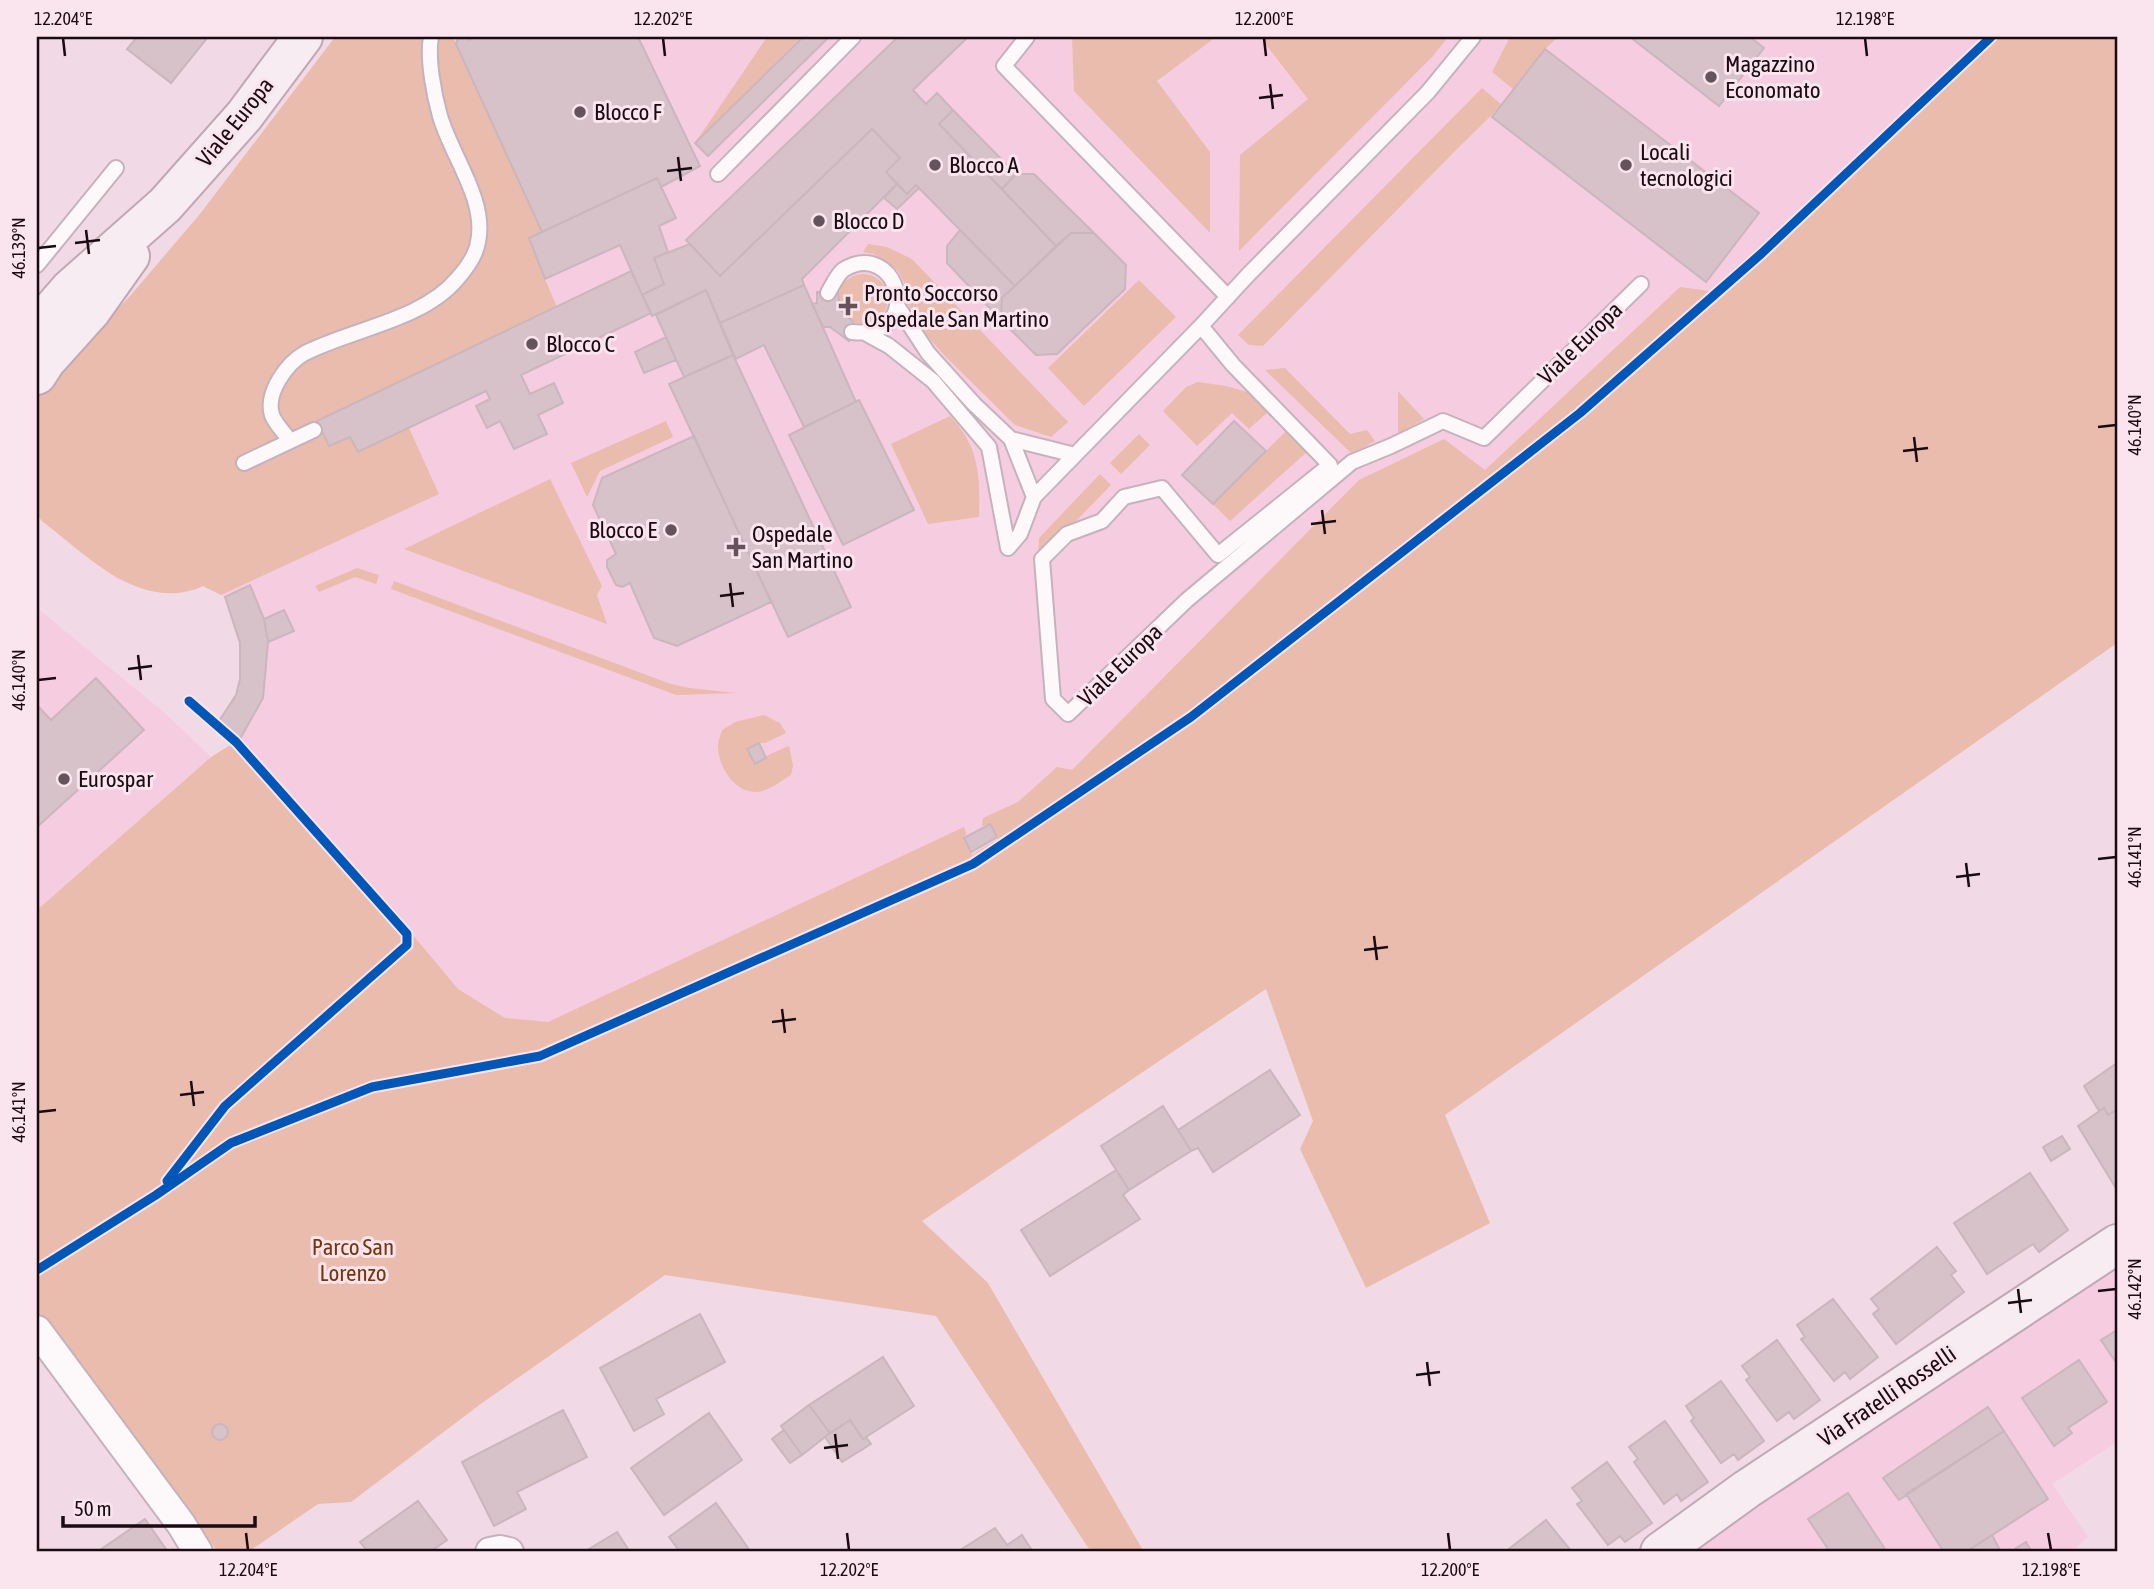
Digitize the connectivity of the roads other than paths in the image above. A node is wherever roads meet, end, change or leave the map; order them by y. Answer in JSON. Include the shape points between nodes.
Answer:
{"nodes":[{"id":1,"x":303,"y":37,"type":"edge"},
{"id":2,"x":431,"y":37,"type":"edge"},
{"id":3,"x":853,"y":37,"type":"edge"},
{"id":4,"x":1027,"y":37,"type":"edge"},
{"id":5,"x":1472,"y":37,"type":"edge"},
{"id":6,"x":116,"y":168,"type":"dead end"},
{"id":7,"x":718,"y":174,"type":"dead end"},
{"id":8,"x":165,"y":205,"type":"junction"},
{"id":9,"x":37,"y":265,"type":"edge"},
{"id":10,"x":1641,"y":284,"type":"dead end"},
{"id":11,"x":828,"y":293,"type":"dead end"},
{"id":12,"x":1228,"y":297,"type":"junction"},
{"id":13,"x":898,"y":307,"type":"junction"},
{"id":14,"x":1201,"y":326,"type":"junction"},
{"id":15,"x":37,"y":327,"type":"edge"},
{"id":16,"x":37,"y":375,"type":"edge"},
{"id":17,"x":314,"y":430,"type":"dead end"},
{"id":18,"x":1011,"y":439,"type":"junction"},
{"id":19,"x":290,"y":441,"type":"junction"},
{"id":20,"x":1075,"y":455,"type":"junction"},
{"id":21,"x":244,"y":463,"type":"dead end"},
{"id":22,"x":1034,"y":497,"type":"junction"},
{"id":23,"x":2117,"y":1244,"type":"edge"},
{"id":24,"x":37,"y":1330,"type":"edge"},
{"id":25,"x":198,"y":1552,"type":"edge"},
{"id":26,"x":490,"y":1552,"type":"edge"},
{"id":27,"x":509,"y":1552,"type":"edge"},
{"id":28,"x":1660,"y":1552,"type":"edge"}],
"edges":[{"from":1,"to":8,"type":"main road","name":"Viale Europa","via":[[244,116]]},
{"from":2,"to":19,"type":"lane","via":[[440,117],[477,206],[478,243],[470,261],[444,292],[421,307],[303,354],[285,372],[271,396],[272,415]]},
{"from":3,"to":7,"type":"lane"},
{"from":4,"to":12,"type":"lane","via":[[1003,66]]},
{"from":5,"to":12,"type":"lane","via":[[1428,92]]},
{"from":6,"to":9,"type":"lane"},
{"from":8,"to":15,"type":"main road","name":"Viale Europa","via":[[70,289]]},
{"from":8,"to":16,"type":"main road","name":"Viale Europa","via":[[91,311]]},
{"from":10,"to":14,"type":"lane","name":"Viale Europa","via":[[1483,438],[1443,421],[1352,462],[1187,600],[1068,714],[1053,699],[1042,559],[1067,534],[1102,521],[1124,497],[1163,488],[1218,555],[1330,465]]},
{"from":11,"to":13,"type":"lane","via":[[841,271],[862,263],[883,268],[897,285]]},
{"from":12,"to":14,"type":"lane"},
{"from":13,"to":18,"type":"lane","via":[[928,354]]},
{"from":13,"to":22,"type":"lane","via":[[887,325],[859,333],[889,346],[933,381],[989,447],[1008,548],[1020,534]]},
{"from":14,"to":20,"type":"lane"},
{"from":17,"to":19,"type":"lane"},
{"from":18,"to":20,"type":"lane"},
{"from":18,"to":22,"type":"lane"},
{"from":19,"to":21,"type":"lane"},
{"from":20,"to":22,"type":"lane"},
{"from":23,"to":28,"type":"main road","name":"Via Fratelli Rosselli","via":[[1747,1489]]},
{"from":24,"to":25,"type":"street"},
{"from":26,"to":27,"type":"street"}]}
